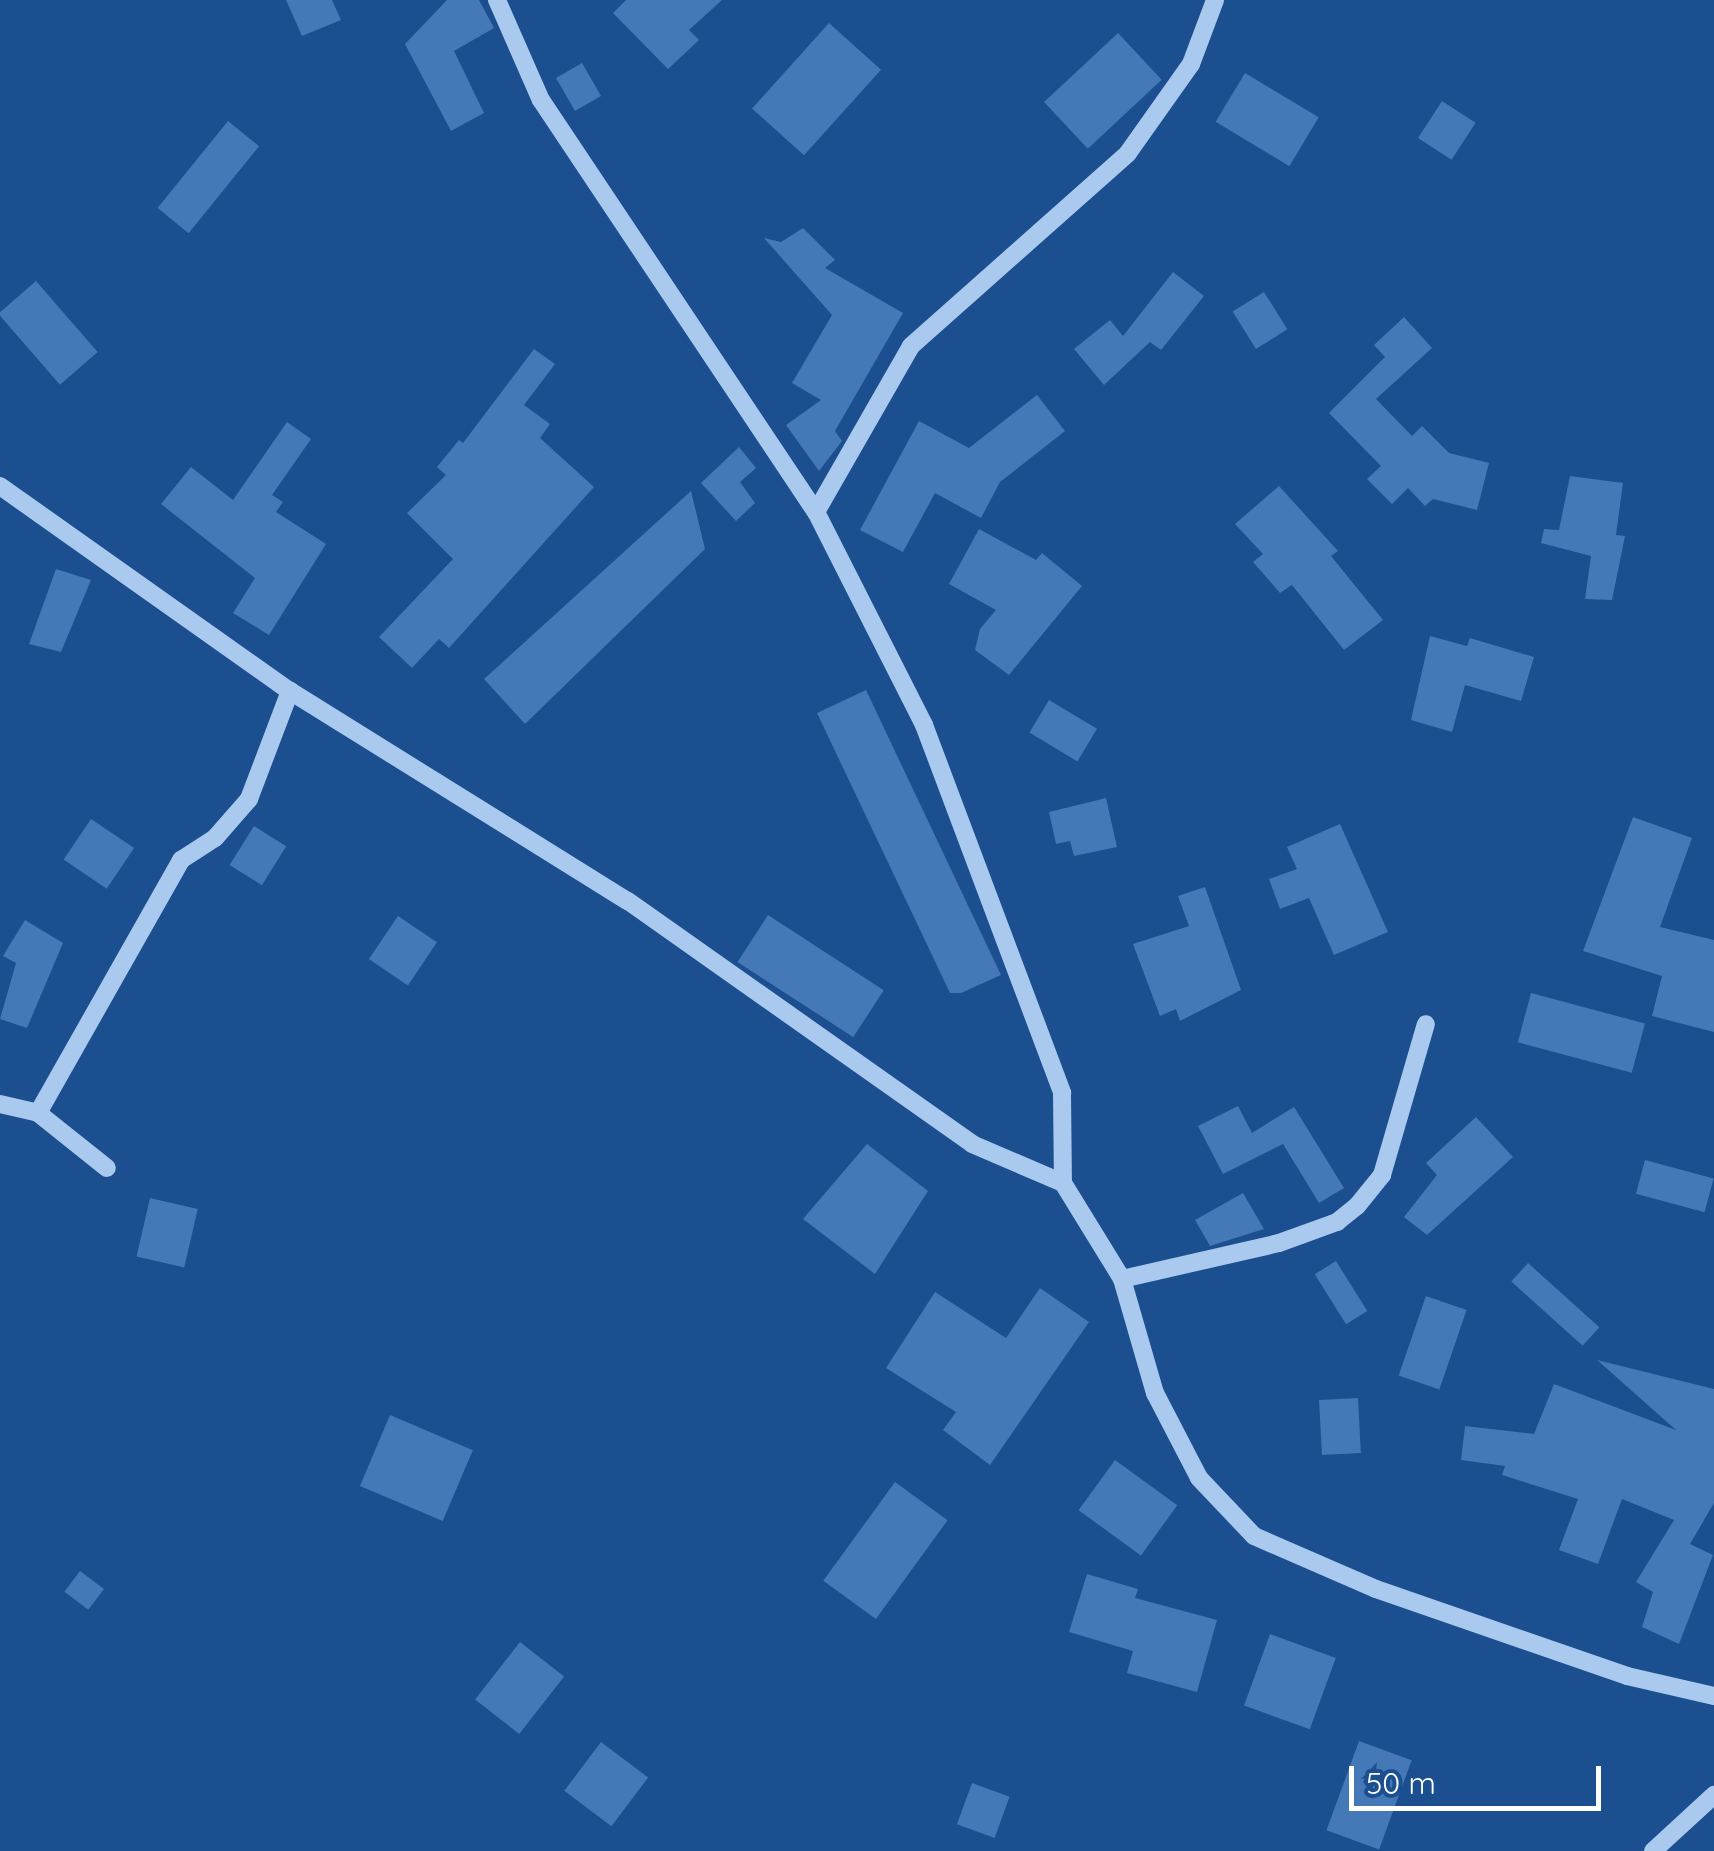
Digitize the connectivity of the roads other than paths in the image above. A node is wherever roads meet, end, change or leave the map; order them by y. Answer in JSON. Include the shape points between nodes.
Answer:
{"nodes":[{"id":1,"x":497,"y":0,"type":"edge"},
{"id":2,"x":1215,"y":0,"type":"edge"},
{"id":3,"x":0,"y":486,"type":"edge"},
{"id":4,"x":816,"y":512,"type":"junction"},
{"id":5,"x":290,"y":690,"type":"junction"},
{"id":6,"x":1426,"y":1024,"type":"dead end"},
{"id":7,"x":0,"y":1104,"type":"edge"},
{"id":8,"x":38,"y":1113,"type":"junction"},
{"id":9,"x":107,"y":1168,"type":"dead end"},
{"id":10,"x":1063,"y":1183,"type":"junction"},
{"id":11,"x":1122,"y":1279,"type":"junction"},
{"id":12,"x":1714,"y":1696,"type":"edge"},
{"id":13,"x":1714,"y":1795,"type":"edge"},
{"id":14,"x":1652,"y":1851,"type":"edge"}],
"edges":[{"from":1,"to":4,"type":"street","via":[[541,100]]},
{"from":2,"to":4,"type":"street","via":[[1191,64],[1128,153],[911,346]]},
{"from":3,"to":5,"type":"street"},
{"from":4,"to":10,"type":"street","via":[[924,725],[1062,1094]]},
{"from":5,"to":8,"type":"street","via":[[249,798],[215,838],[181,860]]},
{"from":5,"to":10,"type":"street","via":[[628,901],[972,1144]]},
{"from":6,"to":11,"type":"street","via":[[1394,1144],[1382,1175],[1357,1206],[1337,1222],[1279,1243]]},
{"from":7,"to":8,"type":"street"},
{"from":8,"to":9,"type":"street"},
{"from":10,"to":11,"type":"street"},
{"from":11,"to":12,"type":"street","via":[[1155,1394],[1200,1478],[1254,1536],[1376,1589],[1626,1676]]},
{"from":13,"to":14,"type":"street"}]}
